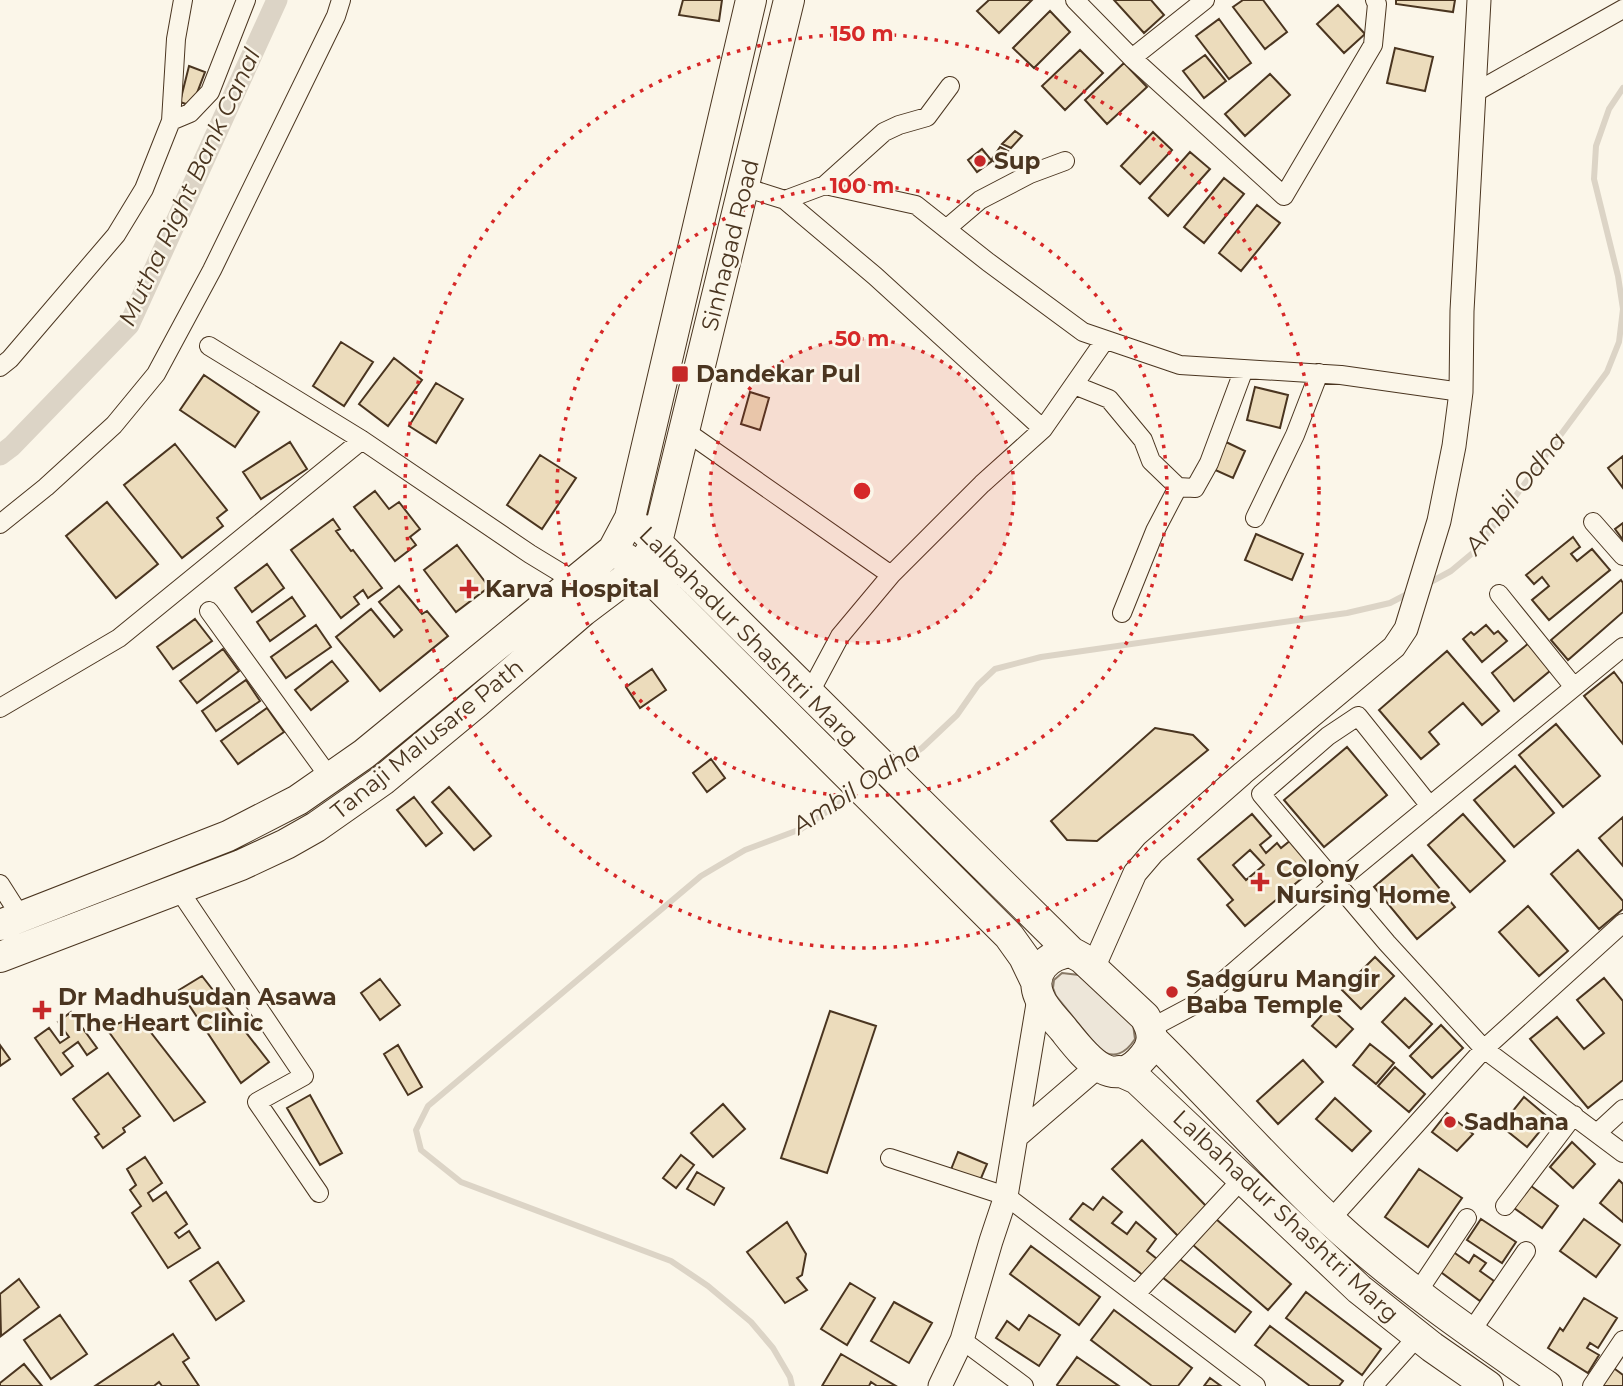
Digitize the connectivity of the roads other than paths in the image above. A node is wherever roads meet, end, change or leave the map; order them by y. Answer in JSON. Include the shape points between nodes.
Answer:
{"nodes":[{"id":1,"x":183,"y":0,"type":"edge"},
{"id":2,"x":246,"y":0,"type":"edge"},
{"id":3,"x":341,"y":0,"type":"edge"},
{"id":4,"x":751,"y":0,"type":"edge"},
{"id":5,"x":789,"y":0,"type":"edge"},
{"id":6,"x":1075,"y":0,"type":"edge"},
{"id":7,"x":1205,"y":0,"type":"edge"},
{"id":8,"x":1375,"y":0,"type":"edge"},
{"id":9,"x":1479,"y":0,"type":"edge"},
{"id":10,"x":1623,"y":9,"type":"edge"},
{"id":11,"x":1132,"y":58,"type":"junction"},
{"id":12,"x":950,"y":86,"type":"dead end"},
{"id":13,"x":1474,"y":93,"type":"junction"},
{"id":14,"x":171,"y":121,"type":"junction"},
{"id":15,"x":717,"y":147,"type":"junction"},
{"id":16,"x":752,"y":153,"type":"junction"},
{"id":17,"x":1065,"y":161,"type":"dead end"},
{"id":18,"x":825,"y":185,"type":"junction"},
{"id":19,"x":744,"y":187,"type":"junction"},
{"id":20,"x":785,"y":200,"type":"junction"},
{"id":21,"x":946,"y":229,"type":"junction"},
{"id":22,"x":1105,"y":340,"type":"junction"},
{"id":23,"x":209,"y":346,"type":"dead end"},
{"id":24,"x":0,"y":367,"type":"edge"},
{"id":25,"x":1244,"y":369,"type":"junction"},
{"id":26,"x":1319,"y":373,"type":"junction"},
{"id":27,"x":1074,"y":384,"type":"junction"},
{"id":28,"x":1461,"y":392,"type":"junction"},
{"id":29,"x":1043,"y":429,"type":"junction"},
{"id":30,"x":684,"y":430,"type":"junction"},
{"id":31,"x":362,"y":440,"type":"junction"},
{"id":32,"x":1178,"y":487,"type":"junction"},
{"id":33,"x":630,"y":518,"type":"junction"},
{"id":34,"x":1255,"y":518,"type":"dead end"},
{"id":35,"x":1593,"y":522,"type":"dead end"},
{"id":36,"x":0,"y":524,"type":"edge"},
{"id":37,"x":657,"y":542,"type":"junction"},
{"id":38,"x":614,"y":548,"type":"junction"},
{"id":39,"x":1623,"y":556,"type":"edge"},
{"id":40,"x":640,"y":568,"type":"junction"},
{"id":41,"x":891,"y":575,"type":"junction"},
{"id":42,"x":576,"y":582,"type":"junction"},
{"id":43,"x":1499,"y":594,"type":"dead end"},
{"id":44,"x":209,"y":611,"type":"dead end"},
{"id":45,"x":1122,"y":613,"type":"dead end"},
{"id":46,"x":1623,"y":647,"type":"edge"},
{"id":47,"x":1574,"y":687,"type":"junction"},
{"id":48,"x":809,"y":694,"type":"junction"},
{"id":49,"x":0,"y":708,"type":"edge"},
{"id":50,"x":405,"y":720,"type":"junction"},
{"id":51,"x":425,"y":745,"type":"junction"},
{"id":52,"x":330,"y":778,"type":"junction"},
{"id":53,"x":1430,"y":806,"type":"junction"},
{"id":54,"x":1336,"y":883,"type":"junction"},
{"id":55,"x":0,"y":884,"type":"edge"},
{"id":56,"x":179,"y":890,"type":"junction"},
{"id":57,"x":11,"y":921,"type":"edge"},
{"id":58,"x":1623,"y":923,"type":"edge"},
{"id":59,"x":0,"y":957,"type":"edge"},
{"id":60,"x":1082,"y":960,"type":"junction"},
{"id":61,"x":1038,"y":990,"type":"junction"},
{"id":62,"x":1152,"y":1033,"type":"junction"},
{"id":63,"x":1484,"y":1049,"type":"junction"},
{"id":64,"x":1108,"y":1069,"type":"junction"},
{"id":65,"x":1623,"y":1109,"type":"edge"},
{"id":66,"x":1574,"y":1115,"type":"junction"},
{"id":67,"x":1597,"y":1133,"type":"junction"},
{"id":68,"x":1018,"y":1135,"type":"junction"},
{"id":69,"x":1623,"y":1153,"type":"edge"},
{"id":70,"x":890,"y":1158,"type":"dead end"},
{"id":71,"x":1243,"y":1178,"type":"junction"},
{"id":72,"x":319,"y":1193,"type":"dead end"},
{"id":73,"x":1006,"y":1196,"type":"junction"},
{"id":74,"x":1505,"y":1206,"type":"dead end"},
{"id":75,"x":1467,"y":1218,"type":"dead end"},
{"id":76,"x":1330,"y":1220,"type":"junction"},
{"id":77,"x":1526,"y":1251,"type":"dead end"},
{"id":78,"x":1417,"y":1293,"type":"junction"},
{"id":79,"x":1136,"y":1294,"type":"junction"},
{"id":80,"x":1470,"y":1333,"type":"junction"},
{"id":81,"x":1418,"y":1336,"type":"junction"},
{"id":82,"x":962,"y":1340,"type":"junction"},
{"id":83,"x":1623,"y":1340,"type":"edge"},
{"id":84,"x":940,"y":1386,"type":"edge"},
{"id":85,"x":1024,"y":1386,"type":"edge"},
{"id":86,"x":1256,"y":1386,"type":"edge"},
{"id":87,"x":1373,"y":1386,"type":"edge"},
{"id":88,"x":1488,"y":1386,"type":"edge"},
{"id":89,"x":1546,"y":1386,"type":"edge"},
{"id":90,"x":1592,"y":1386,"type":"edge"}],
"edges":[{"from":1,"to":14,"type":"street"},
{"from":2,"to":14,"type":"street","via":[[210,92],[190,113]]},
{"from":3,"to":36,"type":"street","via":[[212,270],[156,374],[114,425]]},
{"from":4,"to":15,"type":"main road","name":"Sinhagad Road"},
{"from":5,"to":16,"type":"main road","name":"Sinhagad Road"},
{"from":6,"to":11,"type":"street"},
{"from":7,"to":11,"type":"street"},
{"from":8,"to":11,"type":"street","via":[[1373,45],[1284,195]]},
{"from":9,"to":13,"type":"street"},
{"from":10,"to":13,"type":"street"},
{"from":12,"to":18,"type":"street","via":[[928,117],[884,132]]},
{"from":13,"to":28,"type":"street"},
{"from":14,"to":24,"type":"street","via":[[144,189],[116,235]]},
{"from":15,"to":16,"type":"main road"},
{"from":15,"to":33,"type":"main road","name":"Sinhagad Road"},
{"from":16,"to":19,"type":"main road","name":"Sinhagad Road"},
{"from":17,"to":21,"type":"street","via":[[980,200]]},
{"from":18,"to":20,"type":"street"},
{"from":18,"to":21,"type":"street","via":[[916,205]]},
{"from":19,"to":20,"type":"street"},
{"from":19,"to":30,"type":"main road","name":"Sinhagad Road"},
{"from":20,"to":29,"type":"street"},
{"from":21,"to":22,"type":"street","via":[[1083,332]]},
{"from":22,"to":25,"type":"street","via":[[1180,365]]},
{"from":22,"to":27,"type":"street"},
{"from":23,"to":31,"type":"street"},
{"from":25,"to":26,"type":"street"},
{"from":25,"to":32,"type":"street","via":[[1209,463],[1195,488]]},
{"from":26,"to":28,"type":"street"},
{"from":26,"to":34,"type":"street"},
{"from":27,"to":29,"type":"street"},
{"from":27,"to":32,"type":"street","via":[[1109,399],[1143,440],[1151,461]]},
{"from":28,"to":60,"type":"street","via":[[1439,521],[1406,629],[1394,647],[1153,852],[1135,873]]},
{"from":29,"to":41,"type":"street"},
{"from":30,"to":37,"type":"main road","name":"Sinhagad Road"},
{"from":30,"to":41,"type":"street"},
{"from":31,"to":42,"type":"street"},
{"from":31,"to":49,"type":"street","via":[[119,638]]},
{"from":32,"to":45,"type":"street"},
{"from":33,"to":37,"type":"main road","name":"Lalbahadur Shashtri Marg"},
{"from":33,"to":38,"type":"main road","name":"Sinhagad Road"},
{"from":35,"to":39,"type":"street"},
{"from":37,"to":40,"type":"main road","name":"Sinhagad Road"},
{"from":37,"to":48,"type":"main road","name":"Lalbahadur Shashtri Marg"},
{"from":38,"to":40,"type":"main road","name":"Lalbahadur Shashtri Marg"},
{"from":38,"to":42,"type":"main road","name":"Tanaji Malusare Path"},
{"from":40,"to":51,"type":"main road","name":"Tanaji Malusare Path"},
{"from":40,"to":61,"type":"main road","name":"Lalbahadur Shashtri Marg","via":[[995,921],[1014,942]]},
{"from":41,"to":48,"type":"street","via":[[840,636]]},
{"from":42,"to":50,"type":"main road","name":"Tanaji Malusare Path"},
{"from":43,"to":47,"type":"street"},
{"from":44,"to":52,"type":"street"},
{"from":46,"to":47,"type":"street"},
{"from":47,"to":53,"type":"street"},
{"from":48,"to":60,"type":"main road","name":"Lalbahadur Shashtri Marg"},
{"from":50,"to":51,"type":"main road"},
{"from":50,"to":52,"type":"main road","name":"Tanaji Malusare Path"},
{"from":51,"to":56,"type":"main road","name":"Tanaji Malusare Path","via":[[316,827]]},
{"from":52,"to":57,"type":"main road","name":"Tanaji Malusare Path","via":[[280,811],[228,836]]},
{"from":53,"to":54,"type":"street"},
{"from":53,"to":54,"type":"street","via":[[1358,716],[1328,736],[1261,794]]},
{"from":54,"to":62,"type":"street","via":[[1198,1003]]},
{"from":54,"to":63,"type":"street"},
{"from":55,"to":57,"type":"street"},
{"from":56,"to":59,"type":"main road","name":"Tanaji Malusare Path"},
{"from":56,"to":72,"type":"street","via":[[304,1076],[257,1102]]},
{"from":58,"to":63,"type":"street"},
{"from":60,"to":61,"type":"main road","via":[[1064,953],[1046,962],[1040,968]]},
{"from":60,"to":62,"type":"main road","name":"Lalbahadur Shashtri Marg","via":[[1145,1017]]},
{"from":61,"to":64,"type":"main road","name":"Lalbahadur Shashtri Marg","via":[[1085,1057]]},
{"from":61,"to":68,"type":"street"},
{"from":62,"to":64,"type":"main road","via":[[1141,1060],[1130,1068]]},
{"from":62,"to":76,"type":"main road","name":"Lalbahadur Shashtri Marg"},
{"from":63,"to":66,"type":"street"},
{"from":63,"to":76,"type":"street"},
{"from":64,"to":68,"type":"street"},
{"from":64,"to":71,"type":"main road","name":"Lalbahadur Shashtri Marg","via":[[1138,1079]]},
{"from":65,"to":67,"type":"street"},
{"from":66,"to":67,"type":"street"},
{"from":66,"to":74,"type":"street"},
{"from":67,"to":69,"type":"street"},
{"from":68,"to":73,"type":"street"},
{"from":70,"to":73,"type":"street"},
{"from":71,"to":79,"type":"street"},
{"from":71,"to":81,"type":"main road","name":"Lalbahadur Shashtri Marg","via":[[1359,1289]]},
{"from":73,"to":79,"type":"street"},
{"from":73,"to":82,"type":"street"},
{"from":75,"to":78,"type":"street"},
{"from":76,"to":78,"type":"main road","name":"Lalbahadur Shashtri Marg"},
{"from":77,"to":80,"type":"street"},
{"from":78,"to":80,"type":"main road","name":"Lalbahadur Shashtri Marg"},
{"from":79,"to":86,"type":"street"},
{"from":80,"to":89,"type":"main road","name":"Lalbahadur Shashtri Marg"},
{"from":81,"to":87,"type":"street"},
{"from":81,"to":88,"type":"main road","name":"Lalbahadur Shashtri Marg"},
{"from":82,"to":84,"type":"street"},
{"from":82,"to":85,"type":"street"},
{"from":83,"to":90,"type":"street"}]}
